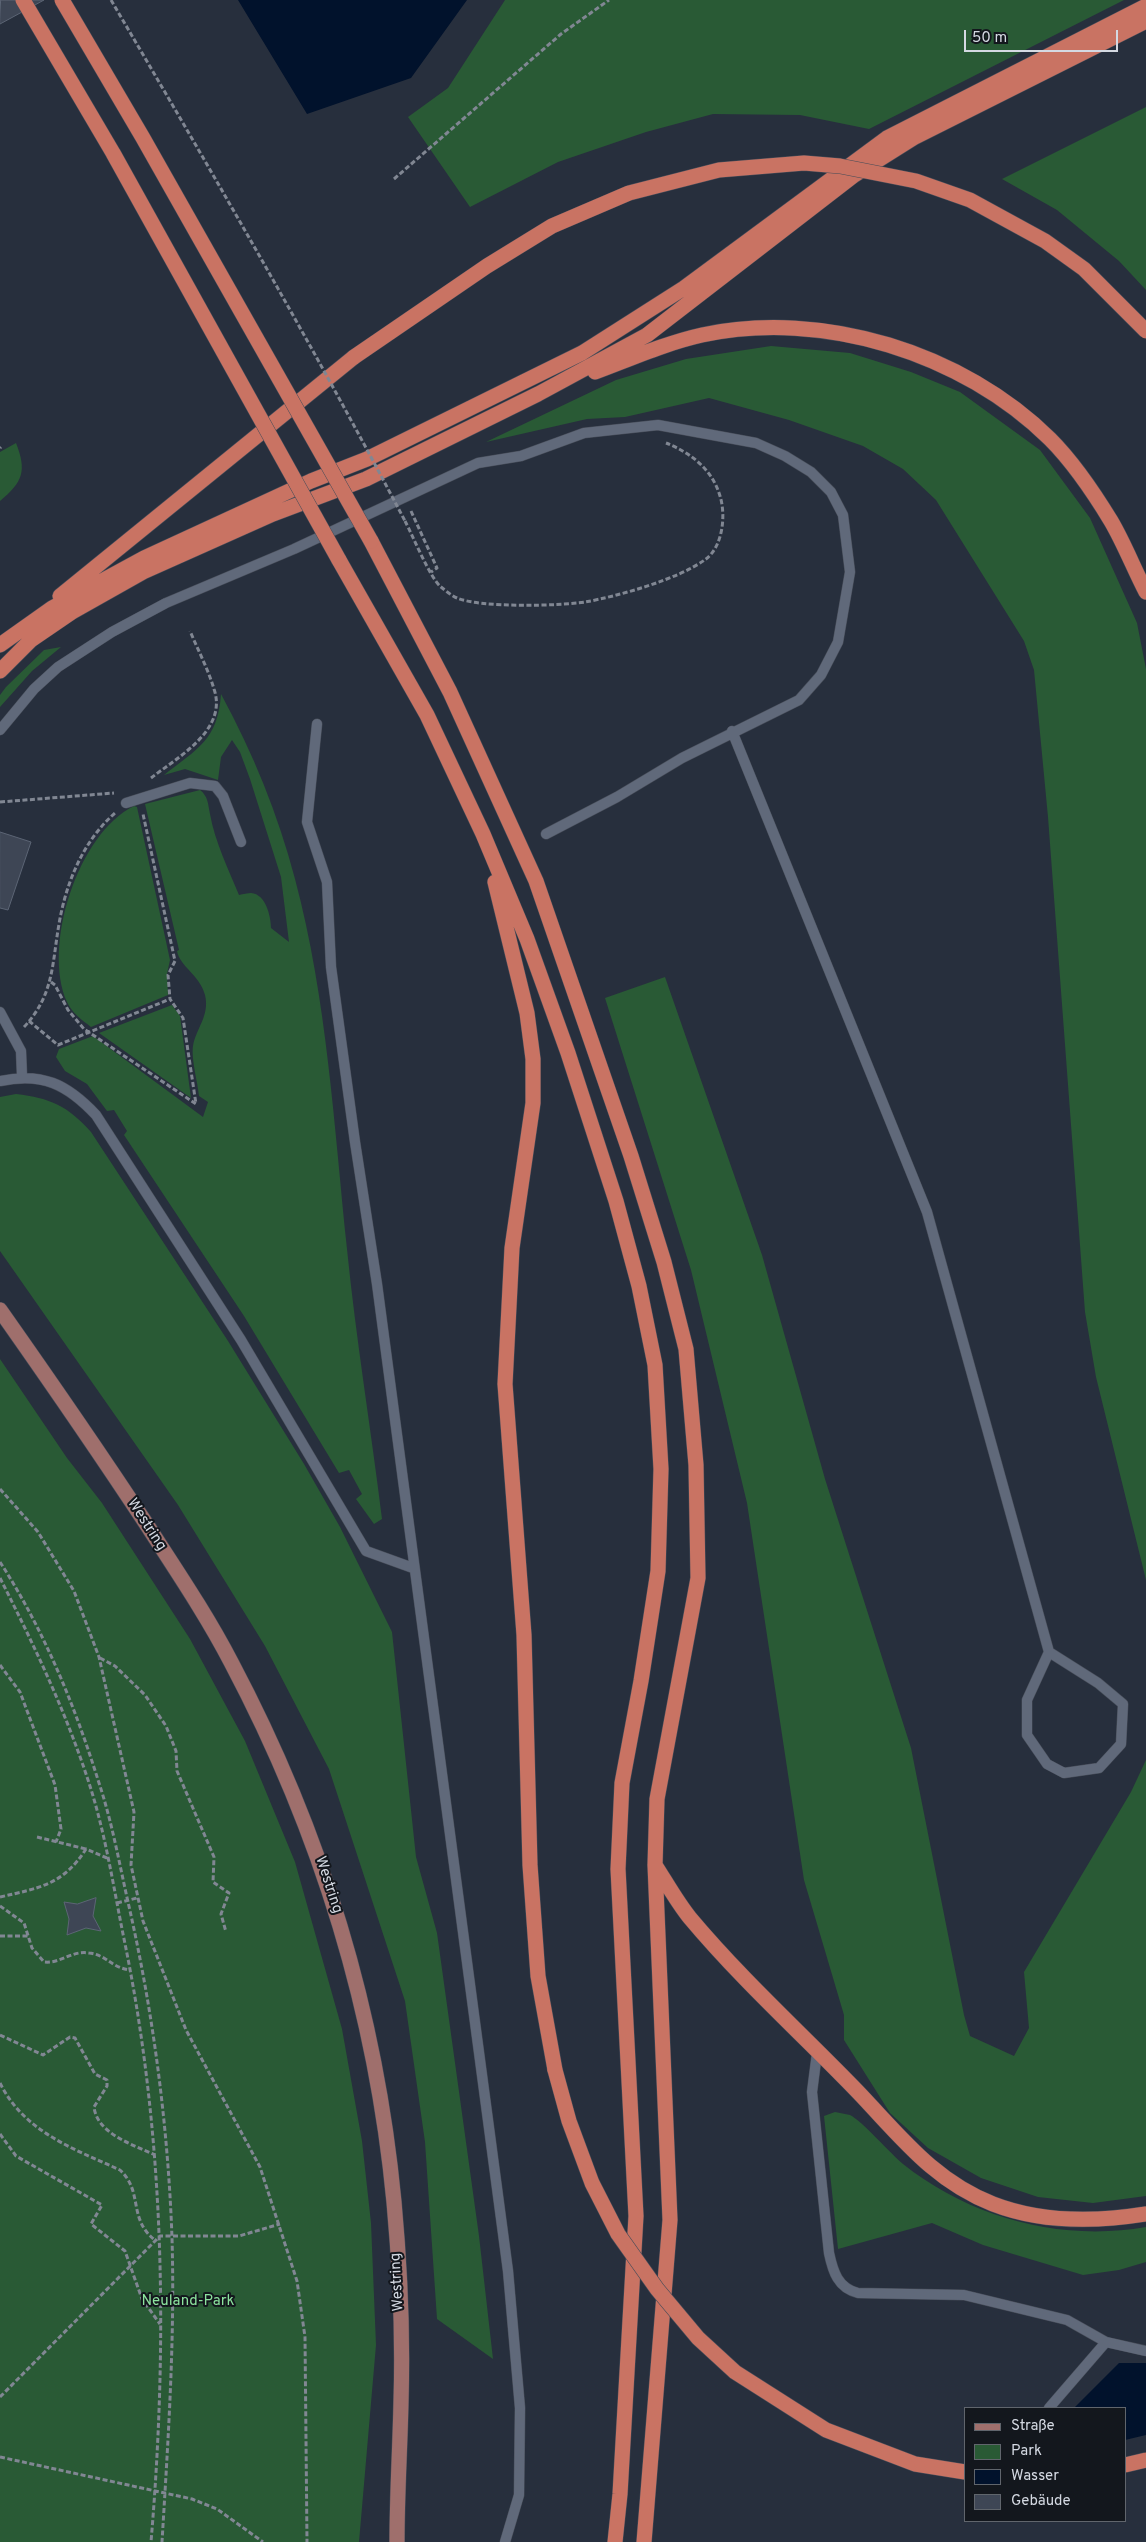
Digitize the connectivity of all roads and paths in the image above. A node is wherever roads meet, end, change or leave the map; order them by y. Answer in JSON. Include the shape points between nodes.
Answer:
{"nodes":[{"id":1,"x":23,"y":0,"type":"edge"},
{"id":2,"x":62,"y":0,"type":"edge"},
{"id":3,"x":111,"y":0,"type":"edge"},
{"id":4,"x":609,"y":0,"type":"edge"},
{"id":5,"x":1146,"y":6,"type":"edge"},
{"id":6,"x":1146,"y":21,"type":"edge"},
{"id":7,"x":394,"y":179,"type":"dead end"},
{"id":8,"x":1146,"y":331,"type":"edge"},
{"id":9,"x":538,"y":394,"type":"junction"},
{"id":10,"x":661,"y":442,"type":"dead end"},
{"id":11,"x":407,"y":503,"type":"dead end"},
{"id":12,"x":431,"y":572,"type":"junction"},
{"id":13,"x":1146,"y":592,"type":"edge"},
{"id":14,"x":24,"y":627,"type":"junction"},
{"id":15,"x":190,"y":631,"type":"dead end"},
{"id":16,"x":0,"y":645,"type":"edge"},
{"id":17,"x":0,"y":671,"type":"edge"},
{"id":18,"x":317,"y":724,"type":"dead end"},
{"id":19,"x":0,"y":730,"type":"edge"},
{"id":20,"x":732,"y":731,"type":"junction"},
{"id":21,"x":147,"y":781,"type":"dead end"},
{"id":22,"x":125,"y":798,"type":"junction"},
{"id":23,"x":140,"y":799,"type":"junction"},
{"id":24,"x":0,"y":802,"type":"edge"},
{"id":25,"x":483,"y":834,"type":"junction"},
{"id":26,"x":546,"y":834,"type":"dead end"},
{"id":27,"x":241,"y":842,"type":"dead end"},
{"id":28,"x":51,"y":982,"type":"junction"},
{"id":29,"x":170,"y":999,"type":"junction"},
{"id":30,"x":0,"y":1012,"type":"edge"},
{"id":31,"x":29,"y":1021,"type":"junction"},
{"id":32,"x":91,"y":1032,"type":"junction"},
{"id":33,"x":15,"y":1036,"type":"junction"},
{"id":34,"x":22,"y":1076,"type":"junction"},
{"id":35,"x":0,"y":1081,"type":"edge"},
{"id":36,"x":0,"y":1310,"type":"edge"},
{"id":37,"x":0,"y":1489,"type":"edge"},
{"id":38,"x":0,"y":1562,"type":"edge"},
{"id":39,"x":413,"y":1568,"type":"junction"},
{"id":40,"x":0,"y":1578,"type":"edge"},
{"id":41,"x":1049,"y":1652,"type":"junction"},
{"id":42,"x":100,"y":1658,"type":"junction"},
{"id":43,"x":0,"y":1665,"type":"edge"},
{"id":44,"x":37,"y":1837,"type":"dead end"},
{"id":45,"x":56,"y":1842,"type":"junction"},
{"id":46,"x":86,"y":1849,"type":"junction"},
{"id":47,"x":107,"y":1858,"type":"junction"},
{"id":48,"x":655,"y":1865,"type":"junction"},
{"id":49,"x":0,"y":1897,"type":"edge"},
{"id":50,"x":137,"y":1898,"type":"junction"},
{"id":51,"x":128,"y":1900,"type":"junction"},
{"id":52,"x":117,"y":1903,"type":"junction"},
{"id":53,"x":0,"y":1906,"type":"edge"},
{"id":54,"x":226,"y":1932,"type":"dead end"},
{"id":55,"x":0,"y":1936,"type":"edge"},
{"id":56,"x":28,"y":1936,"type":"junction"},
{"id":57,"x":131,"y":1970,"type":"junction"},
{"id":58,"x":0,"y":2035,"type":"edge"},
{"id":59,"x":817,"y":2053,"type":"junction"},
{"id":60,"x":0,"y":2083,"type":"edge"},
{"id":61,"x":0,"y":2134,"type":"edge"},
{"id":62,"x":155,"y":2155,"type":"junction"},
{"id":63,"x":1146,"y":2214,"type":"edge"},
{"id":64,"x":280,"y":2224,"type":"junction"},
{"id":65,"x":160,"y":2236,"type":"junction"},
{"id":66,"x":172,"y":2236,"type":"junction"},
{"id":67,"x":156,"y":2241,"type":"junction"},
{"id":68,"x":130,"y":2268,"type":"junction"},
{"id":69,"x":161,"y":2324,"type":"junction"},
{"id":70,"x":1106,"y":2342,"type":"junction"},
{"id":71,"x":1146,"y":2351,"type":"edge"},
{"id":72,"x":0,"y":2396,"type":"edge"},
{"id":73,"x":1050,"y":2407,"type":"edge"},
{"id":74,"x":0,"y":2457,"type":"edge"},
{"id":75,"x":964,"y":2472,"type":"edge"},
{"id":76,"x":155,"y":2491,"type":"junction"},
{"id":77,"x":165,"y":2494,"type":"junction"},
{"id":78,"x":151,"y":2542,"type":"edge"},
{"id":79,"x":162,"y":2542,"type":"edge"},
{"id":80,"x":263,"y":2542,"type":"edge"},
{"id":81,"x":307,"y":2542,"type":"edge"},
{"id":82,"x":397,"y":2542,"type":"edge"},
{"id":83,"x":505,"y":2542,"type":"edge"},
{"id":84,"x":615,"y":2542,"type":"edge"},
{"id":85,"x":644,"y":2542,"type":"edge"}],
"edges":[{"from":1,"to":25,"type":"highway","bridge":true,"via":[[118,162],[427,716]]},
{"from":2,"to":48,"type":"highway","bridge":true,"via":[[371,541],[450,692],[536,881],[631,1156],[664,1262],[686,1349],[696,1465],[698,1578],[657,1799]]},
{"from":3,"to":12,"type":"path","bridge":true,"via":[[228,199],[358,431]]},
{"from":4,"to":7,"type":"path","via":[[561,34]]},
{"from":5,"to":14,"type":"highway","via":[[887,138],[684,288],[582,352],[367,459],[311,481],[144,558],[52,608]]},
{"from":6,"to":9,"type":"highway","via":[[915,137],[853,176],[647,335]]},
{"from":8,"to":14,"type":"highway","bridge":true,"via":[[1084,269],[1045,241],[970,200],[940,188],[840,166],[804,163],[719,170],[629,193],[552,226],[487,266],[354,358]]},
{"from":9,"to":13,"type":"highway","via":[[702,335],[757,328],[803,328],[852,334],[891,345],[974,382],[1050,439],[1112,522]]},
{"from":9,"to":17,"type":"highway","via":[[366,479],[273,514],[142,572],[31,640]]},
{"from":10,"to":12,"type":"path","via":[[684,450],[701,464],[716,484],[723,506],[720,539],[707,558],[684,571],[643,587],[584,602],[508,606],[458,598],[440,586]]},
{"from":11,"to":12,"type":"path","via":[[437,568]]},
{"from":14,"to":16,"type":"highway"},
{"from":15,"to":21,"type":"path","via":[[215,690],[215,712],[202,737]]},
{"from":18,"to":39,"type":"lane","via":[[307,822],[328,882],[331,968],[377,1284]]},
{"from":19,"to":20,"type":"lane","via":[[34,689],[58,667],[166,602],[294,549],[478,463],[520,456],[584,432],[658,425],[756,443],[785,456],[811,472],[831,492],[843,515],[850,572],[838,642],[821,675],[799,700]]},
{"from":20,"to":26,"type":"lane","via":[[618,797]]},
{"from":20,"to":41,"type":"lane","via":[[927,1212]]},
{"from":22,"to":23,"type":"lane"},
{"from":22,"to":24,"type":"path","via":[[95,795]]},
{"from":22,"to":28,"type":"path","via":[[94,836],[73,874],[63,905]]},
{"from":23,"to":27,"type":"lane","via":[[190,783],[215,786],[223,796]]},
{"from":23,"to":29,"type":"path","via":[[175,961],[168,975]]},
{"from":25,"to":75,"type":"highway","bridge":true,"via":[[527,1013],[533,1059],[533,1103],[512,1248],[505,1384],[524,1635],[530,1874],[538,1976],[555,2070],[569,2121],[592,2183],[618,2234],[657,2289],[698,2338],[735,2372],[826,2430],[915,2464]]},
{"from":25,"to":84,"type":"highway","via":[[527,939],[616,1201],[639,1286],[655,1365],[661,1469],[658,1571],[642,1681],[622,1783],[618,1870],[636,2216]]},
{"from":28,"to":31,"type":"path"},
{"from":28,"to":32,"type":"path","via":[[78,1024]]},
{"from":29,"to":32,"type":"path"},
{"from":29,"to":32,"type":"path","via":[[183,1018],[196,1104]]},
{"from":30,"to":33,"type":"lane"},
{"from":31,"to":32,"type":"path","via":[[58,1045]]},
{"from":31,"to":33,"type":"path"},
{"from":33,"to":34,"type":"lane","via":[[21,1050]]},
{"from":34,"to":35,"type":"lane"},
{"from":34,"to":39,"type":"lane","via":[[67,1088],[96,1115],[241,1340],[366,1551]]},
{"from":36,"to":82,"type":"main road","name":"Westring","via":[[202,1609],[258,1715],[298,1803],[334,1903],[368,2027],[394,2203],[401,2399]]},
{"from":37,"to":42,"type":"path","via":[[38,1532],[74,1591]]},
{"from":38,"to":51,"type":"path","via":[[31,1615],[78,1723],[100,1784]]},
{"from":39,"to":83,"type":"lane","via":[[508,2271],[520,2408],[519,2495]]},
{"from":40,"to":47,"type":"path","via":[[47,1673],[66,1720],[90,1785]]},
{"from":41,"to":41,"type":"lane","via":[[1027,1700],[1028,1735],[1047,1764],[1064,1773],[1099,1768],[1121,1744],[1123,1704],[1098,1683]]},
{"from":42,"to":50,"type":"path","via":[[134,1812],[131,1865]]},
{"from":42,"to":54,"type":"path","via":[[114,1666],[145,1695],[166,1726],[176,1751],[177,1771],[214,1857],[214,1882],[229,1893],[220,1914]]},
{"from":43,"to":45,"type":"path","via":[[20,1692],[55,1785],[61,1829]]},
{"from":44,"to":45,"type":"path"},
{"from":45,"to":46,"type":"path"},
{"from":46,"to":47,"type":"path"},
{"from":46,"to":49,"type":"path","via":[[74,1868],[55,1880]]},
{"from":47,"to":52,"type":"path"},
{"from":48,"to":59,"type":"highway","via":[[689,1917]]},
{"from":48,"to":85,"type":"highway","via":[[670,2220]]},
{"from":50,"to":51,"type":"path"},
{"from":50,"to":64,"type":"path","via":[[186,2030],[260,2166]]},
{"from":51,"to":52,"type":"path"},
{"from":51,"to":66,"type":"path","via":[[153,2036]]},
{"from":52,"to":57,"type":"path"},
{"from":53,"to":56,"type":"path","via":[[24,1923]]},
{"from":55,"to":56,"type":"path"},
{"from":56,"to":57,"type":"path","via":[[32,1948],[44,1962],[51,1963],[78,1952],[90,1953],[117,1968]]},
{"from":57,"to":62,"type":"path"},
{"from":58,"to":62,"type":"path","via":[[43,2055],[70,2037],[74,2038],[95,2074],[107,2080],[107,2086],[94,2107],[100,2122],[110,2132]]},
{"from":59,"to":63,"type":"highway","via":[[858,2092],[908,2148],[944,2178],[974,2196],[1032,2216],[1070,2220]]},
{"from":59,"to":70,"type":"lane","via":[[812,2092],[828,2253],[840,2283],[847,2290],[858,2293],[964,2295],[1067,2320]]},
{"from":60,"to":67,"type":"path","via":[[18,2111],[41,2131],[126,2175],[142,2228]]},
{"from":61,"to":68,"type":"path","via":[[16,2156],[102,2205],[92,2224],[125,2251]]},
{"from":62,"to":65,"type":"path"},
{"from":64,"to":66,"type":"path","via":[[240,2236]]},
{"from":64,"to":81,"type":"path","via":[[297,2280],[305,2337]]},
{"from":65,"to":66,"type":"path"},
{"from":65,"to":67,"type":"path"},
{"from":65,"to":69,"type":"path"},
{"from":66,"to":77,"type":"path"},
{"from":67,"to":68,"type":"path"},
{"from":68,"to":69,"type":"path","via":[[142,2299]]},
{"from":68,"to":72,"type":"path"},
{"from":69,"to":76,"type":"path"},
{"from":70,"to":71,"type":"lane"},
{"from":70,"to":73,"type":"lane"},
{"from":74,"to":76,"type":"path"},
{"from":76,"to":77,"type":"path"},
{"from":76,"to":78,"type":"path"},
{"from":77,"to":79,"type":"path"},
{"from":77,"to":80,"type":"path","via":[[192,2499],[216,2509]]}]}
